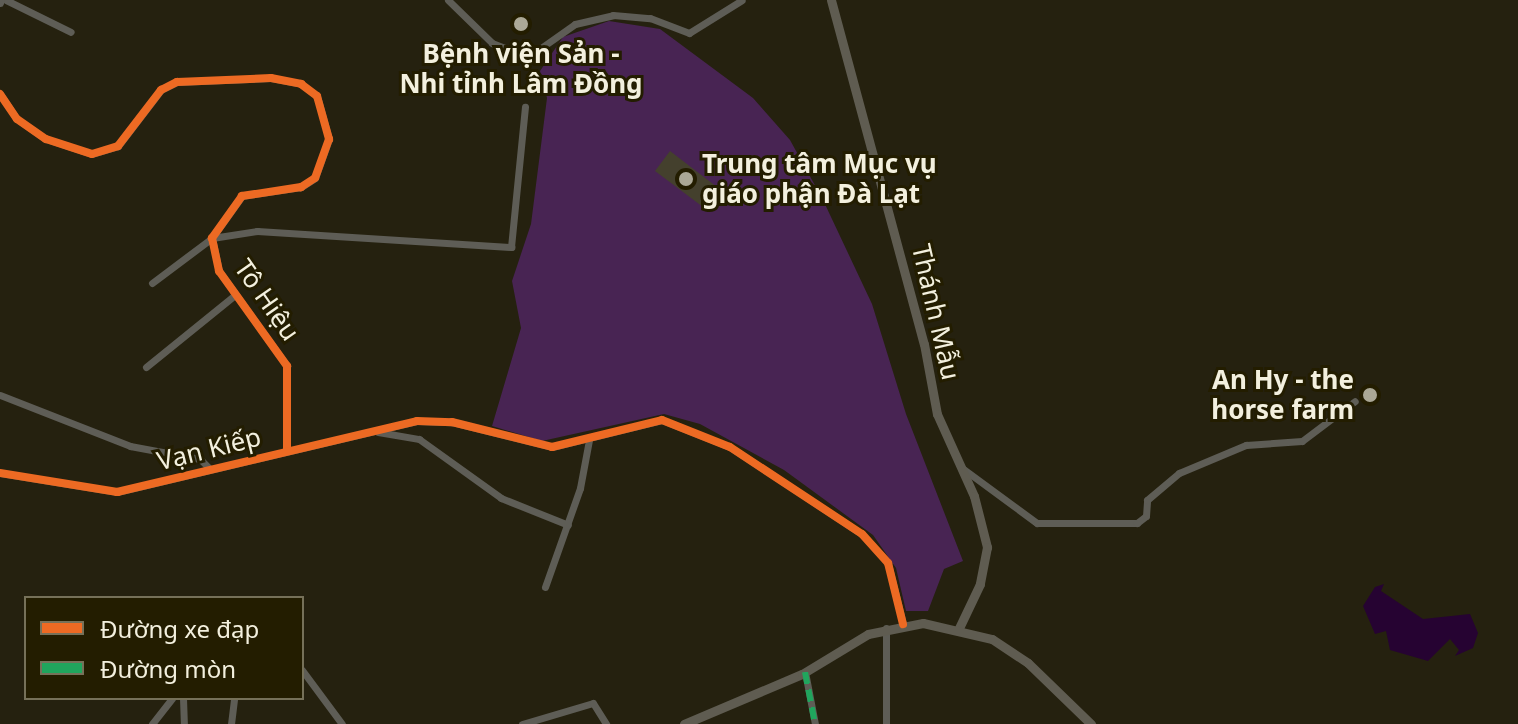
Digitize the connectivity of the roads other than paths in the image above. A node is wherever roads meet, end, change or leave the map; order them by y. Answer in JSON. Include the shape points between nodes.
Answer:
{"nodes":[{"id":1,"x":448,"y":0,"type":"edge"},
{"id":2,"x":742,"y":0,"type":"edge"},
{"id":3,"x":831,"y":0,"type":"edge"},
{"id":4,"x":2,"y":1,"type":"edge"},
{"id":5,"x":71,"y":32,"type":"dead end"},
{"id":6,"x":0,"y":94,"type":"edge"},
{"id":7,"x":525,"y":107,"type":"dead end"},
{"id":8,"x":8,"y":108,"type":"junction"},
{"id":9,"x":0,"y":115,"type":"edge"},
{"id":10,"x":212,"y":238,"type":"junction"},
{"id":11,"x":152,"y":283,"type":"dead end"},
{"id":12,"x":235,"y":295,"type":"junction"},
{"id":13,"x":146,"y":367,"type":"dead end"},
{"id":14,"x":0,"y":395,"type":"edge"},
{"id":15,"x":1355,"y":401,"type":"dead end"},
{"id":16,"x":372,"y":431,"type":"junction"},
{"id":17,"x":589,"y":440,"type":"junction"},
{"id":18,"x":287,"y":450,"type":"junction"},
{"id":19,"x":962,"y":468,"type":"junction"},
{"id":20,"x":210,"y":469,"type":"junction"},
{"id":21,"x":0,"y":473,"type":"edge"},
{"id":22,"x":568,"y":525,"type":"junction"},
{"id":23,"x":545,"y":587,"type":"dead end"},
{"id":24,"x":903,"y":624,"type":"junction"},
{"id":25,"x":886,"y":628,"type":"junction"},
{"id":26,"x":959,"y":628,"type":"junction"},
{"id":27,"x":805,"y":672,"type":"junction"},
{"id":28,"x":304,"y":673,"type":"edge"},
{"id":29,"x":170,"y":700,"type":"edge"},
{"id":30,"x":183,"y":700,"type":"edge"},
{"id":31,"x":234,"y":700,"type":"edge"},
{"id":32,"x":152,"y":724,"type":"edge"},
{"id":33,"x":184,"y":724,"type":"edge"},
{"id":34,"x":231,"y":724,"type":"edge"},
{"id":35,"x":342,"y":724,"type":"edge"},
{"id":36,"x":522,"y":724,"type":"edge"},
{"id":37,"x":606,"y":724,"type":"edge"},
{"id":38,"x":684,"y":724,"type":"edge"},
{"id":39,"x":815,"y":724,"type":"edge"},
{"id":40,"x":886,"y":724,"type":"edge"},
{"id":41,"x":1091,"y":724,"type":"edge"}],
"edges":[{"from":1,"to":2,"type":"street","via":[[492,43],[521,54],[538,50],[575,24],[613,15],[650,18],[689,33]]},
{"from":3,"to":19,"type":"main road","name":"Thánh Mẫu","via":[[937,414]]},
{"from":4,"to":5,"type":"street"},
{"from":6,"to":8,"type":"street","name":"Tô Hiệu"},
{"from":7,"to":10,"type":"street","via":[[511,247],[336,238],[296,229]]},
{"from":8,"to":9,"type":"street"},
{"from":8,"to":10,"type":"street","name":"Tô Hiệu","via":[[46,139],[92,154],[123,141],[151,101],[177,82],[271,78],[306,87],[327,119],[328,150],[319,172],[301,187],[242,196]]},
{"from":10,"to":11,"type":"street"},
{"from":10,"to":12,"type":"street","name":"Tô Hiệu","via":[[219,271]]},
{"from":12,"to":13,"type":"street"},
{"from":12,"to":18,"type":"street","name":"Tô Hiệu","via":[[287,366]]},
{"from":14,"to":20,"type":"street","via":[[130,446],[200,459]]},
{"from":15,"to":19,"type":"street","via":[[1302,441],[1246,445],[1179,473],[1147,500],[1146,516],[1137,523],[1037,523]]},
{"from":16,"to":17,"type":"street","name":"Vạn Kiếp","via":[[439,420],[540,446]]},
{"from":16,"to":18,"type":"street","name":"Vạn Kiếp"},
{"from":16,"to":22,"type":"street","via":[[419,439],[516,507]]},
{"from":17,"to":22,"type":"street"},
{"from":17,"to":24,"type":"street","name":"Vạn Kiếp","via":[[662,420],[760,464],[871,542],[888,563]]},
{"from":18,"to":20,"type":"street","name":"Vạn Kiếp"},
{"from":19,"to":26,"type":"main road","name":"Thánh Mẫu","via":[[987,547],[980,584]]},
{"from":20,"to":21,"type":"street","name":"Vạn Kiếp","via":[[105,493]]},
{"from":22,"to":23,"type":"street"},
{"from":24,"to":25,"type":"main road"},
{"from":24,"to":26,"type":"main road"},
{"from":25,"to":27,"type":"main road","via":[[838,649]]},
{"from":25,"to":40,"type":"street"},
{"from":26,"to":41,"type":"main road","via":[[992,639],[1058,690]]},
{"from":27,"to":38,"type":"main road"},
{"from":27,"to":39,"type":"street"},
{"from":28,"to":35,"type":"street"},
{"from":29,"to":32,"type":"street"},
{"from":30,"to":33,"type":"street"},
{"from":31,"to":34,"type":"street"},
{"from":36,"to":37,"type":"street","via":[[593,703]]}]}
